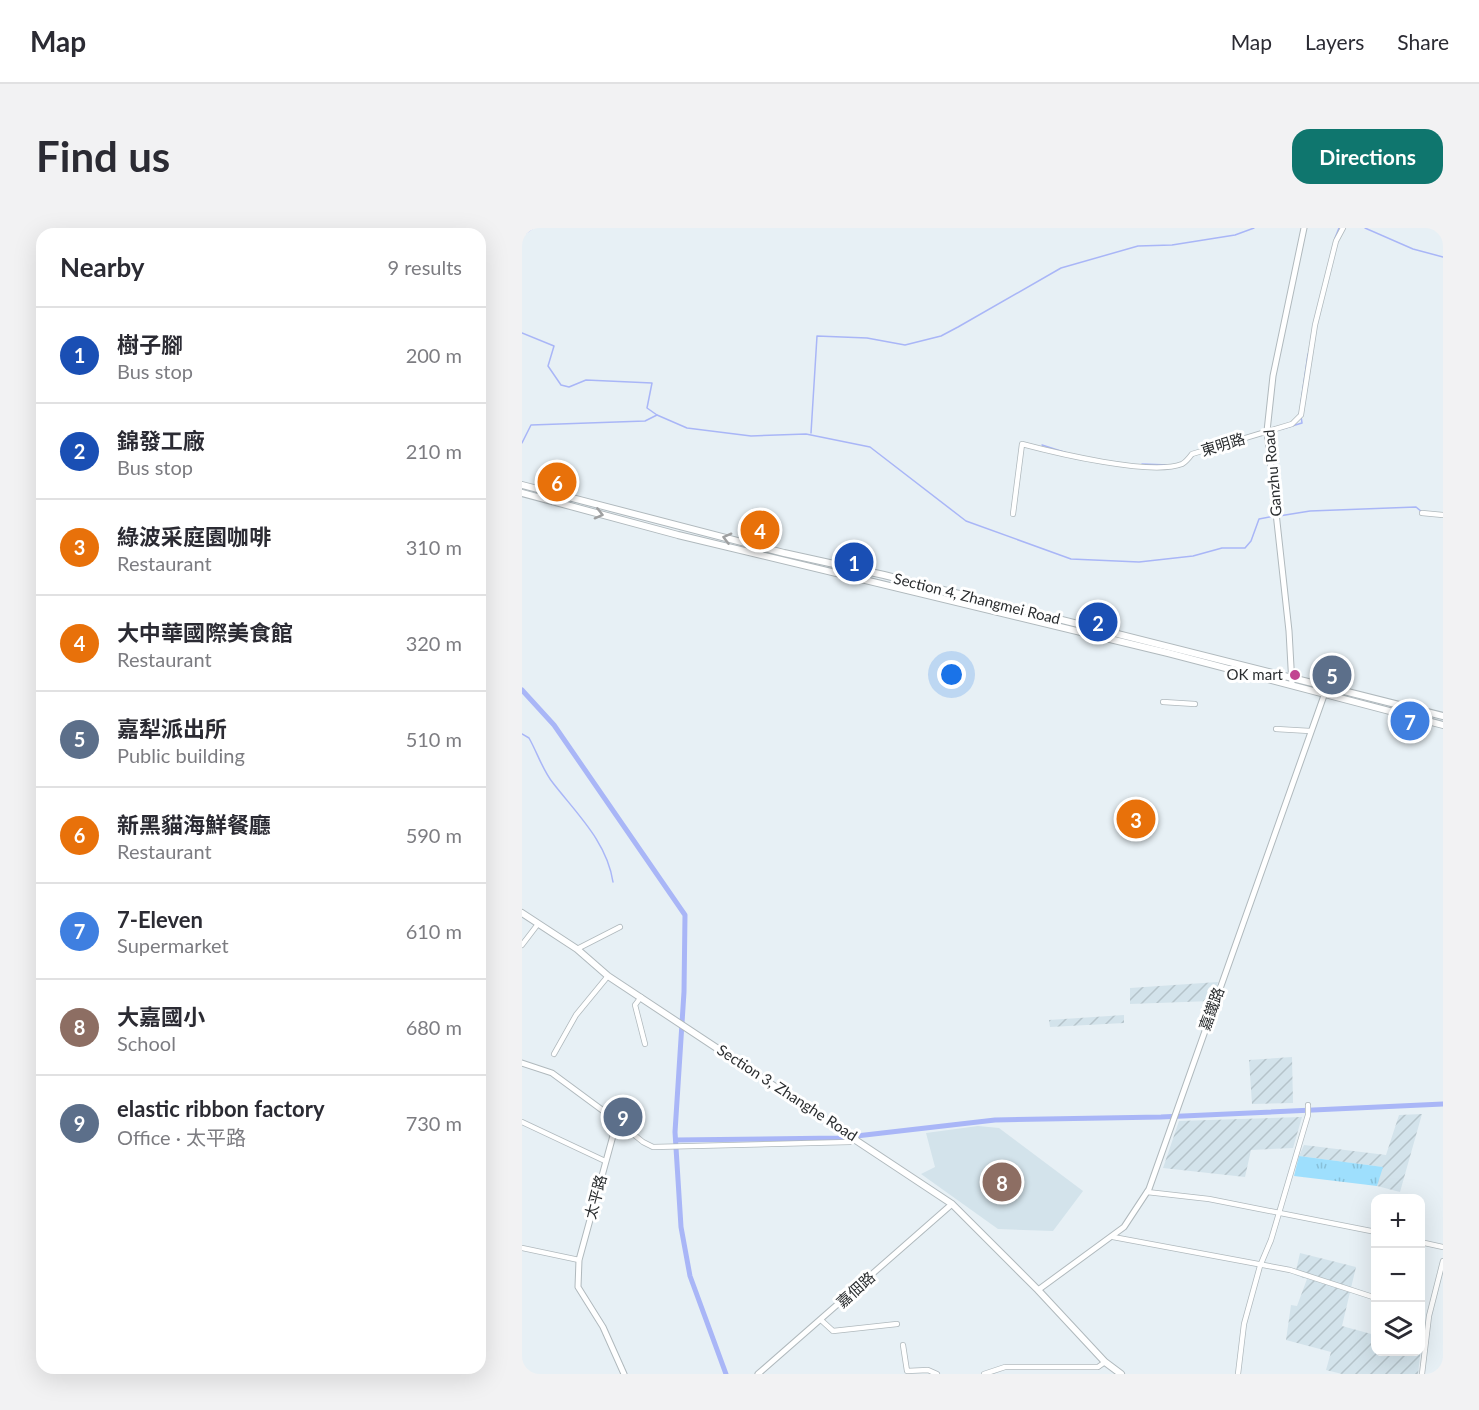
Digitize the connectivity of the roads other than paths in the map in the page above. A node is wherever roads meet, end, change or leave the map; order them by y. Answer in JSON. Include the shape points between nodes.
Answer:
{"nodes":[{"id":1,"x":1304,"y":228,"type":"edge"},
{"id":2,"x":1343,"y":228,"type":"edge"},
{"id":3,"x":1268,"y":431,"type":"junction"},
{"id":4,"x":522,"y":484,"type":"edge"},
{"id":5,"x":522,"y":493,"type":"edge"},
{"id":6,"x":581,"y":502,"type":"junction"},
{"id":7,"x":579,"y":510,"type":"junction"},
{"id":8,"x":1422,"y":513,"type":"dead end"},
{"id":9,"x":1013,"y":514,"type":"dead end"},
{"id":10,"x":1443,"y":515,"type":"edge"},
{"id":11,"x":679,"y":525,"type":"junction"},
{"id":12,"x":678,"y":535,"type":"junction"},
{"id":13,"x":1292,"y":681,"type":"junction"},
{"id":14,"x":1325,"y":690,"type":"junction"},
{"id":15,"x":1163,"y":702,"type":"dead end"},
{"id":16,"x":1195,"y":704,"type":"dead end"},
{"id":17,"x":1443,"y":716,"type":"edge"},
{"id":18,"x":1443,"y":725,"type":"edge"},
{"id":19,"x":1276,"y":729,"type":"dead end"},
{"id":20,"x":1310,"y":731,"type":"junction"},
{"id":21,"x":522,"y":913,"type":"edge"},
{"id":22,"x":538,"y":924,"type":"junction"},
{"id":23,"x":620,"y":927,"type":"dead end"},
{"id":24,"x":522,"y":945,"type":"edge"},
{"id":25,"x":577,"y":949,"type":"junction"},
{"id":26,"x":608,"y":976,"type":"junction"},
{"id":27,"x":641,"y":997,"type":"junction"},
{"id":28,"x":645,"y":1044,"type":"dead end"},
{"id":29,"x":554,"y":1054,"type":"dead end"},
{"id":30,"x":522,"y":1063,"type":"edge"},
{"id":31,"x":1308,"y":1107,"type":"dead end"},
{"id":32,"x":616,"y":1121,"type":"junction"},
{"id":33,"x":522,"y":1122,"type":"edge"},
{"id":34,"x":856,"y":1138,"type":"junction"},
{"id":35,"x":605,"y":1161,"type":"junction"},
{"id":36,"x":1147,"y":1192,"type":"junction"},
{"id":37,"x":952,"y":1203,"type":"junction"},
{"id":38,"x":1279,"y":1212,"type":"junction"},
{"id":39,"x":1371,"y":1231,"type":"edge"},
{"id":40,"x":1113,"y":1237,"type":"junction"},
{"id":41,"x":1425,"y":1243,"type":"edge"},
{"id":42,"x":1443,"y":1246,"type":"edge"},
{"id":43,"x":522,"y":1248,"type":"edge"},
{"id":44,"x":579,"y":1260,"type":"junction"},
{"id":45,"x":1443,"y":1261,"type":"edge"},
{"id":46,"x":1260,"y":1266,"type":"junction"},
{"id":47,"x":1038,"y":1290,"type":"junction"},
{"id":48,"x":1371,"y":1296,"type":"edge"},
{"id":49,"x":1425,"y":1315,"type":"edge"},
{"id":50,"x":1429,"y":1316,"type":"junction"},
{"id":51,"x":821,"y":1320,"type":"junction"},
{"id":52,"x":897,"y":1324,"type":"dead end"},
{"id":53,"x":903,"y":1345,"type":"dead end"},
{"id":54,"x":1105,"y":1362,"type":"junction"},
{"id":55,"x":624,"y":1374,"type":"edge"},
{"id":56,"x":758,"y":1374,"type":"edge"},
{"id":57,"x":937,"y":1374,"type":"edge"},
{"id":58,"x":984,"y":1374,"type":"edge"},
{"id":59,"x":1121,"y":1374,"type":"edge"},
{"id":60,"x":1238,"y":1374,"type":"edge"},
{"id":61,"x":1422,"y":1374,"type":"edge"}],
"edges":[{"from":1,"to":3,"type":"street","name":"Ganzhu Road","via":[[1273,376]]},
{"from":2,"to":3,"type":"street","name":"東明路","via":[[1336,241],[1315,325],[1301,416],[1286,428]]},
{"from":3,"to":9,"type":"street","name":"東明路","via":[[1192,454],[1184,464],[1173,465],[1136,466],[1022,444]]},
{"from":3,"to":13,"type":"street","name":"Ganzhu Road"},
{"from":4,"to":6,"type":"main road","name":"Section 4, Zhangmei Road"},
{"from":5,"to":7,"type":"main road","name":"Section 4, Zhangmei Road"},
{"from":6,"to":7,"type":"main road"},
{"from":6,"to":11,"type":"main road","name":"Section 4, Zhangmei Road"},
{"from":7,"to":12,"type":"main road","name":"Section 4, Zhangmei Road","one_way":true},
{"from":8,"to":10,"type":"street"},
{"from":11,"to":12,"type":"main road"},
{"from":13,"to":11,"type":"main road","name":"Section 4, Zhangmei Road","one_way":true},
{"from":12,"to":13,"type":"main road","name":"Section 4, Zhangmei Road"},
{"from":13,"to":14,"type":"main road"},
{"from":14,"to":17,"type":"main road"},
{"from":14,"to":18,"type":"main road"},
{"from":14,"to":20,"type":"street","name":"嘉鐵路"},
{"from":15,"to":16,"type":"street"},
{"from":19,"to":20,"type":"street"},
{"from":20,"to":36,"type":"street","name":"嘉鐵路"},
{"from":21,"to":22,"type":"main road","name":"Section 3, Zhanghe Road"},
{"from":22,"to":24,"type":"street"},
{"from":22,"to":25,"type":"main road","name":"Section 3, Zhanghe Road"},
{"from":23,"to":25,"type":"street"},
{"from":25,"to":26,"type":"main road","name":"Section 3, Zhanghe Road"},
{"from":26,"to":27,"type":"main road","name":"Section 3, Zhanghe Road"},
{"from":26,"to":29,"type":"street","via":[[576,1015]]},
{"from":27,"to":28,"type":"street","via":[[635,1005]]},
{"from":27,"to":34,"type":"main road","name":"Section 3, Zhanghe Road"},
{"from":30,"to":32,"type":"street","via":[[552,1073]]},
{"from":31,"to":38,"type":"street"},
{"from":32,"to":34,"type":"street","via":[[653,1147],[850,1142]]},
{"from":32,"to":35,"type":"street","name":"太平路"},
{"from":33,"to":35,"type":"street"},
{"from":34,"to":37,"type":"main road","name":"Section 3, Zhanghe Road"},
{"from":35,"to":44,"type":"street","name":"太平路"},
{"from":36,"to":38,"type":"street"},
{"from":36,"to":40,"type":"street","name":"嘉鐵路"},
{"from":37,"to":47,"type":"main road","name":"Section 3, Zhanghe Road"},
{"from":37,"to":51,"type":"street","name":"嘉佃路"},
{"from":38,"to":39,"type":"street"},
{"from":38,"to":46,"type":"street"},
{"from":40,"to":46,"type":"street"},
{"from":40,"to":47,"type":"street","name":"嘉鐵路"},
{"from":41,"to":42,"type":"street"},
{"from":43,"to":44,"type":"street"},
{"from":44,"to":55,"type":"street","name":"太平路","via":[[578,1287],[603,1327]]},
{"from":45,"to":50,"type":"street"},
{"from":46,"to":48,"type":"street","via":[[1290,1270]]},
{"from":46,"to":60,"type":"street","via":[[1244,1324]]},
{"from":47,"to":54,"type":"main road","name":"Section 3, Zhanghe Road"},
{"from":49,"to":50,"type":"street"},
{"from":50,"to":61,"type":"street"},
{"from":51,"to":52,"type":"street","via":[[833,1331]]},
{"from":51,"to":56,"type":"street","name":"嘉佃路"},
{"from":53,"to":57,"type":"street","via":[[907,1371]]},
{"from":54,"to":58,"type":"street","via":[[1098,1367],[1005,1367]]},
{"from":54,"to":59,"type":"main road","name":"Section 3, Zhanghe Road"}]}
